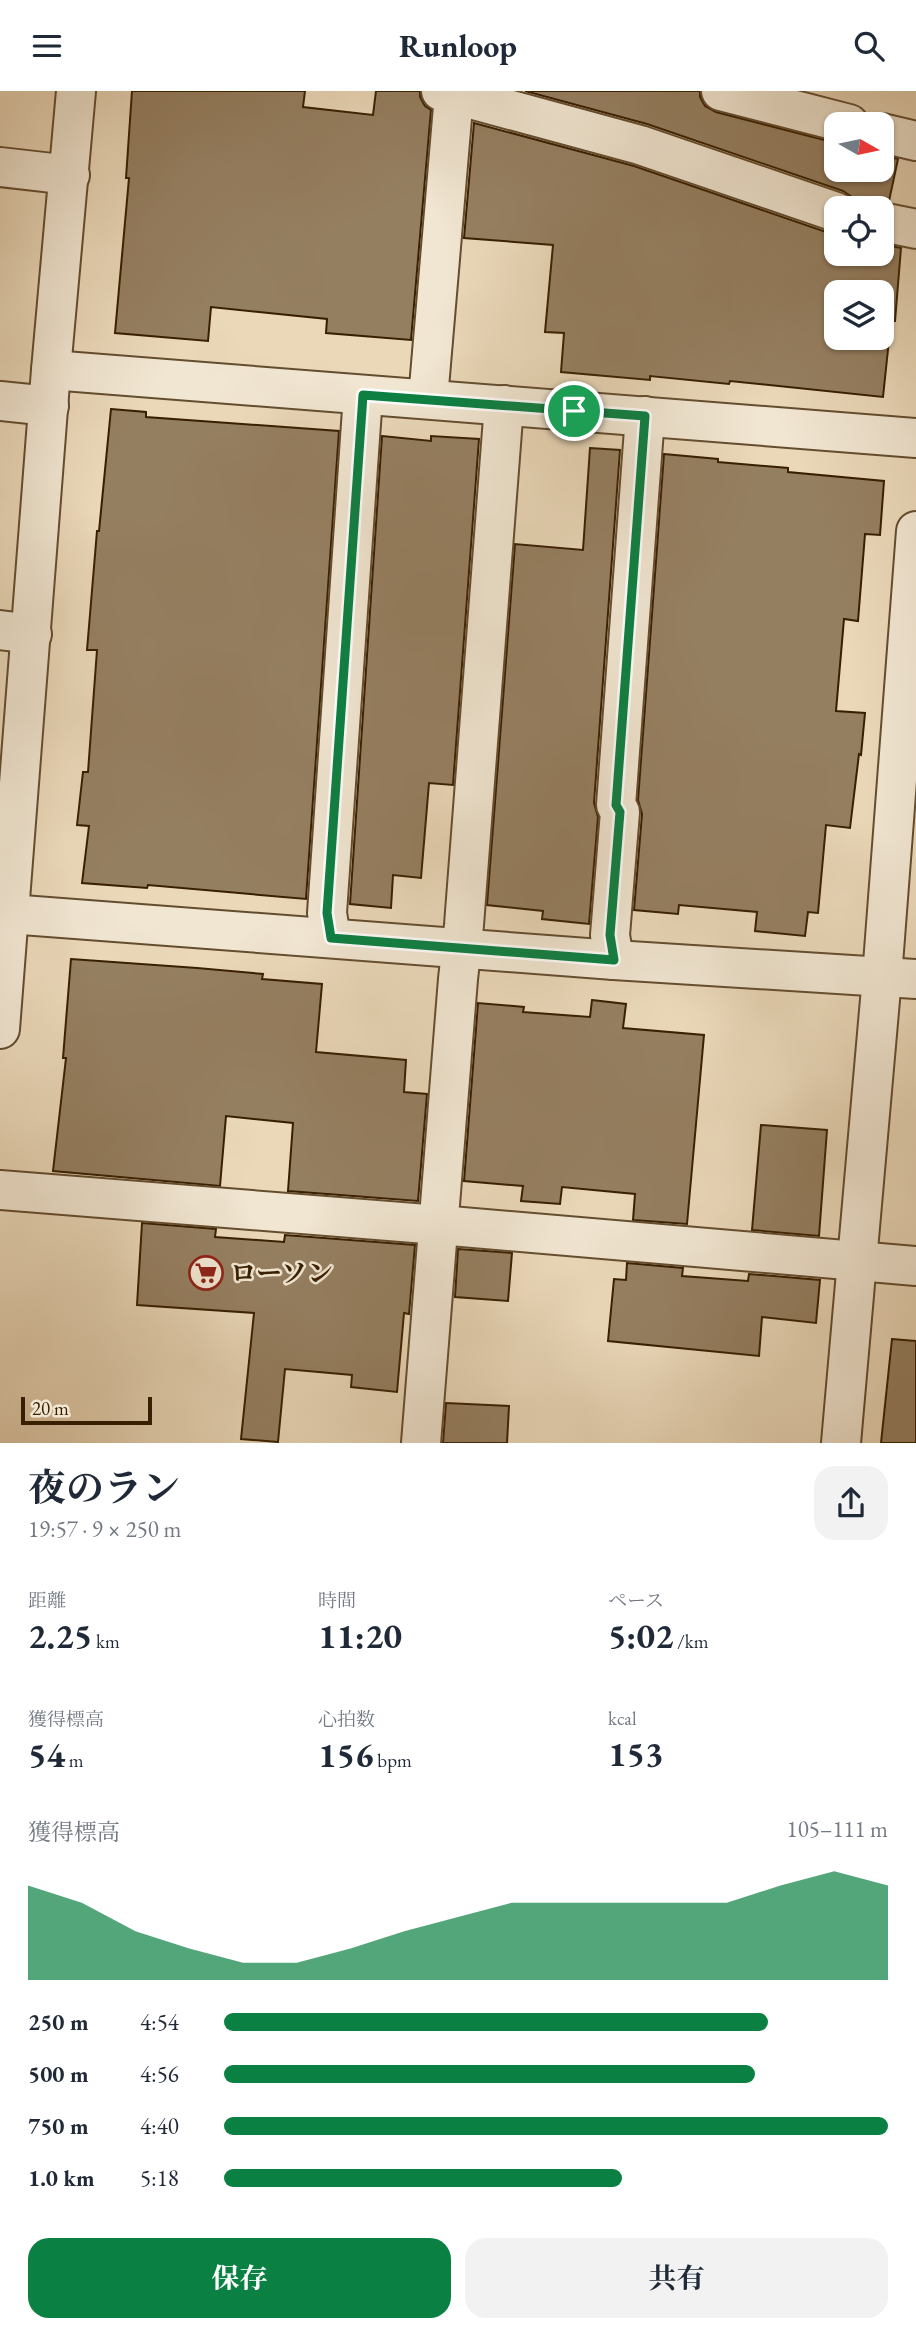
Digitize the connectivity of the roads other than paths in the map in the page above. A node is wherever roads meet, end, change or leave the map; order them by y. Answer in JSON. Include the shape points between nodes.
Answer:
{"nodes":[{"id":1,"x":76,"y":91,"type":"edge"},
{"id":2,"x":720,"y":91,"type":"edge"},
{"id":3,"x":448,"y":93,"type":"edge"},
{"id":4,"x":824,"y":118,"type":"edge"},
{"id":5,"x":894,"y":136,"type":"edge"},
{"id":6,"x":916,"y":141,"type":"edge"},
{"id":7,"x":0,"y":167,"type":"edge"},
{"id":8,"x":70,"y":175,"type":"junction"},
{"id":9,"x":824,"y":208,"type":"edge"},
{"id":10,"x":894,"y":224,"type":"edge"},
{"id":11,"x":916,"y":229,"type":"edge"},
{"id":12,"x":50,"y":388,"type":"junction"},
{"id":13,"x":363,"y":395,"type":"junction"},
{"id":14,"x":428,"y":399,"type":"junction"},
{"id":15,"x":0,"y":401,"type":"edge"},
{"id":16,"x":504,"y":405,"type":"junction"},
{"id":17,"x":645,"y":416,"type":"junction"},
{"id":18,"x":916,"y":438,"type":"edge"},
{"id":19,"x":916,"y":531,"type":"edge"},
{"id":20,"x":16,"y":632,"type":"edge"},
{"id":21,"x":5,"y":938,"type":"edge"},
{"id":22,"x":331,"y":938,"type":"junction"},
{"id":23,"x":460,"y":948,"type":"junction"},
{"id":24,"x":614,"y":960,"type":"junction"},
{"id":25,"x":899,"y":978,"type":"edge"},
{"id":26,"x":0,"y":1030,"type":"edge"},
{"id":27,"x":0,"y":1191,"type":"edge"},
{"id":28,"x":439,"y":1225,"type":"junction"},
{"id":29,"x":858,"y":1261,"type":"junction"},
{"id":30,"x":916,"y":1266,"type":"edge"},
{"id":31,"x":421,"y":1443,"type":"edge"},
{"id":32,"x":841,"y":1443,"type":"edge"}],
"edges":[{"from":1,"to":8,"type":"street"},
{"from":2,"to":4,"type":"street"},
{"from":3,"to":9,"type":"street","via":[[640,145]]},
{"from":3,"to":14,"type":"street"},
{"from":5,"to":6,"type":"street"},
{"from":7,"to":8,"type":"street"},
{"from":8,"to":12,"type":"street"},
{"from":10,"to":11,"type":"street"},
{"from":12,"to":13,"type":"street"},
{"from":12,"to":15,"type":"street"},
{"from":12,"to":20,"type":"street"},
{"from":13,"to":14,"type":"street"},
{"from":13,"to":22,"type":"street","via":[[327,913]]},
{"from":14,"to":16,"type":"street"},
{"from":16,"to":17,"type":"street"},
{"from":16,"to":23,"type":"street"},
{"from":17,"to":18,"type":"street"},
{"from":17,"to":24,"type":"street","via":[[616,805],[620,812],[610,935]]},
{"from":19,"to":25,"type":"street"},
{"from":20,"to":21,"type":"street"},
{"from":21,"to":22,"type":"street"},
{"from":21,"to":26,"type":"street"},
{"from":22,"to":23,"type":"street"},
{"from":23,"to":24,"type":"street"},
{"from":23,"to":28,"type":"street"},
{"from":24,"to":25,"type":"street"},
{"from":25,"to":29,"type":"street"},
{"from":27,"to":28,"type":"street"},
{"from":28,"to":29,"type":"street"},
{"from":28,"to":31,"type":"street"},
{"from":29,"to":30,"type":"street"},
{"from":29,"to":32,"type":"street"}]}
